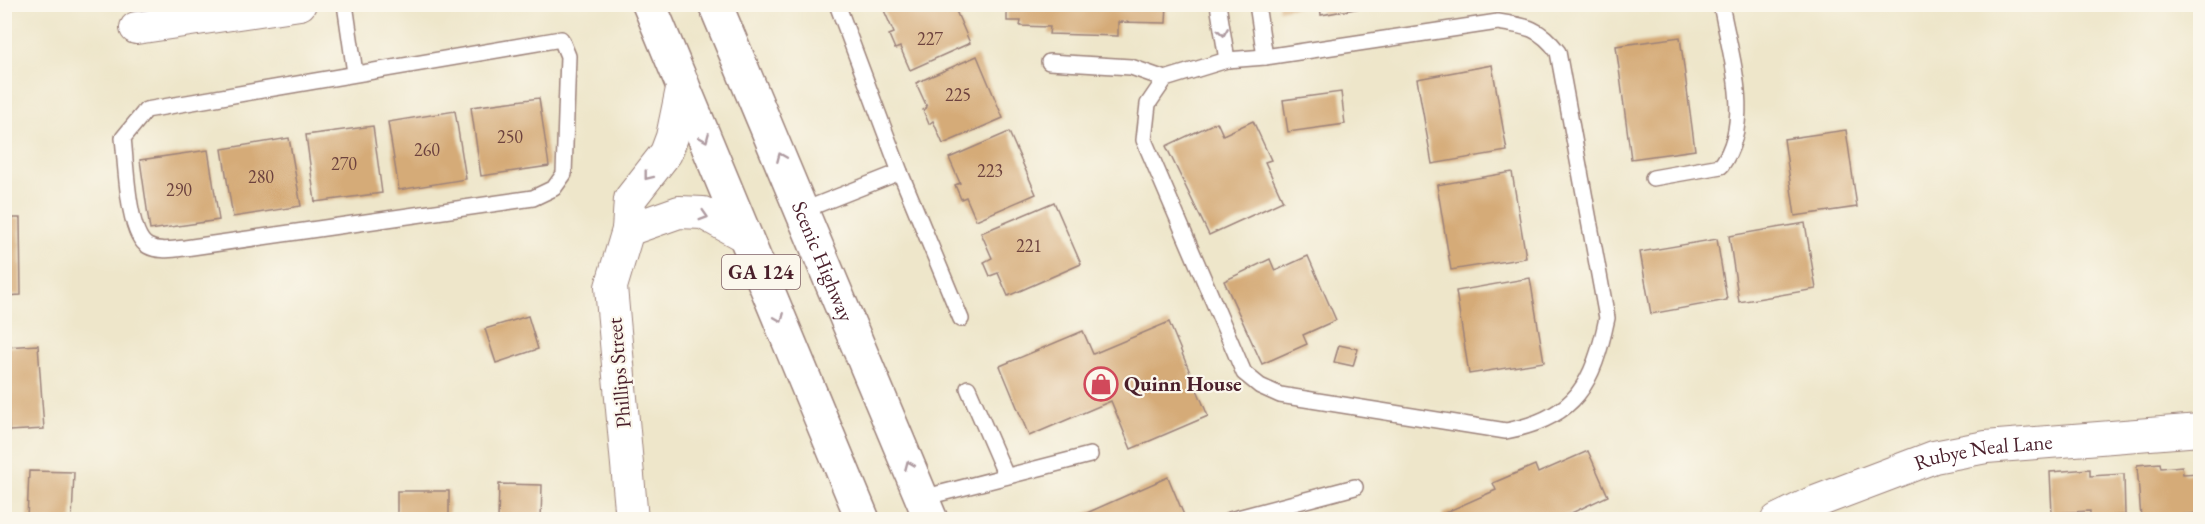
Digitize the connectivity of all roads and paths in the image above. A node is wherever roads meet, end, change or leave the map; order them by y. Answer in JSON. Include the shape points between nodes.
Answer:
{"nodes":[{"id":1,"x":300,"y":4,"type":"edge"},
{"id":2,"x":345,"y":4,"type":"edge"},
{"id":3,"x":649,"y":4,"type":"edge"},
{"id":4,"x":715,"y":4,"type":"edge"},
{"id":5,"x":837,"y":4,"type":"edge"},
{"id":6,"x":1218,"y":4,"type":"edge"},
{"id":7,"x":1257,"y":4,"type":"edge"},
{"id":8,"x":1721,"y":4,"type":"edge"},
{"id":9,"x":136,"y":28,"type":"dead end"},
{"id":10,"x":1265,"y":57,"type":"junction"},
{"id":11,"x":1227,"y":60,"type":"junction"},
{"id":12,"x":1049,"y":62,"type":"dead end"},
{"id":13,"x":355,"y":73,"type":"junction"},
{"id":14,"x":1165,"y":79,"type":"junction"},
{"id":15,"x":683,"y":84,"type":"junction"},
{"id":16,"x":900,"y":172,"type":"junction"},
{"id":17,"x":1653,"y":178,"type":"dead end"},
{"id":18,"x":804,"y":210,"type":"junction"},
{"id":19,"x":628,"y":230,"type":"junction"},
{"id":20,"x":746,"y":237,"type":"junction"},
{"id":21,"x":961,"y":319,"type":"dead end"},
{"id":22,"x":968,"y":388,"type":"dead end"},
{"id":23,"x":2200,"y":429,"type":"edge"},
{"id":24,"x":1090,"y":454,"type":"dead end"},
{"id":25,"x":1006,"y":476,"type":"junction"},
{"id":26,"x":1355,"y":487,"type":"dead end"},
{"id":27,"x":927,"y":509,"type":"edge"},
{"id":28,"x":632,"y":519,"type":"edge"},
{"id":29,"x":863,"y":519,"type":"edge"},
{"id":30,"x":1230,"y":519,"type":"edge"},
{"id":31,"x":1777,"y":519,"type":"edge"}],
"edges":[{"from":1,"to":9,"type":"street"},
{"from":2,"to":13,"type":"lane"},
{"from":3,"to":15,"type":"highway","number":"GA 124"},
{"from":18,"to":4,"type":"highway","name":"Scenic Highway","number":"GA 124","one_way":true},
{"from":5,"to":16,"type":"lane"},
{"from":6,"to":11,"type":"lane","one_way":true},
{"from":7,"to":10,"type":"lane"},
{"from":8,"to":17,"type":"lane","via":[[1740,114],[1735,143],[1721,166]]},
{"from":10,"to":11,"type":"lane"},
{"from":10,"to":14,"type":"lane","via":[[1498,22],[1526,26],[1545,35],[1558,52],[1607,318],[1588,382],[1565,408],[1532,426],[1506,431],[1280,395],[1244,373],[1144,140],[1148,104]]},
{"from":11,"to":14,"type":"lane"},
{"from":12,"to":14,"type":"lane","via":[[1131,67]]},
{"from":13,"to":13,"type":"lane","via":[[561,39],[568,56],[564,174],[554,188],[532,198],[185,248],[158,250],[145,245],[134,229],[123,138],[146,110]]},
{"from":15,"to":19,"type":"street","name":"Phillips Street","one_way":true,"via":[[666,153],[630,199]]},
{"from":15,"to":20,"type":"highway","number":"GA 124","one_way":true},
{"from":16,"to":18,"type":"lane"},
{"from":16,"to":21,"type":"lane"},
{"from":27,"to":18,"type":"highway","name":"Scenic Highway","number":"GA 124","one_way":true},
{"from":19,"to":20,"type":"street","one_way":true,"via":[[679,212],[703,213]]},
{"from":19,"to":28,"type":"street","name":"Phillips Street","via":[[611,286]]},
{"from":20,"to":29,"type":"highway","number":"GA 124","one_way":true},
{"from":22,"to":25,"type":"lane"},
{"from":23,"to":31,"type":"street","name":"Rubye Neal Lane","via":[[1986,447],[1934,457]]},
{"from":24,"to":25,"type":"lane"},
{"from":25,"to":27,"type":"lane"},
{"from":26,"to":30,"type":"lane"}]}
